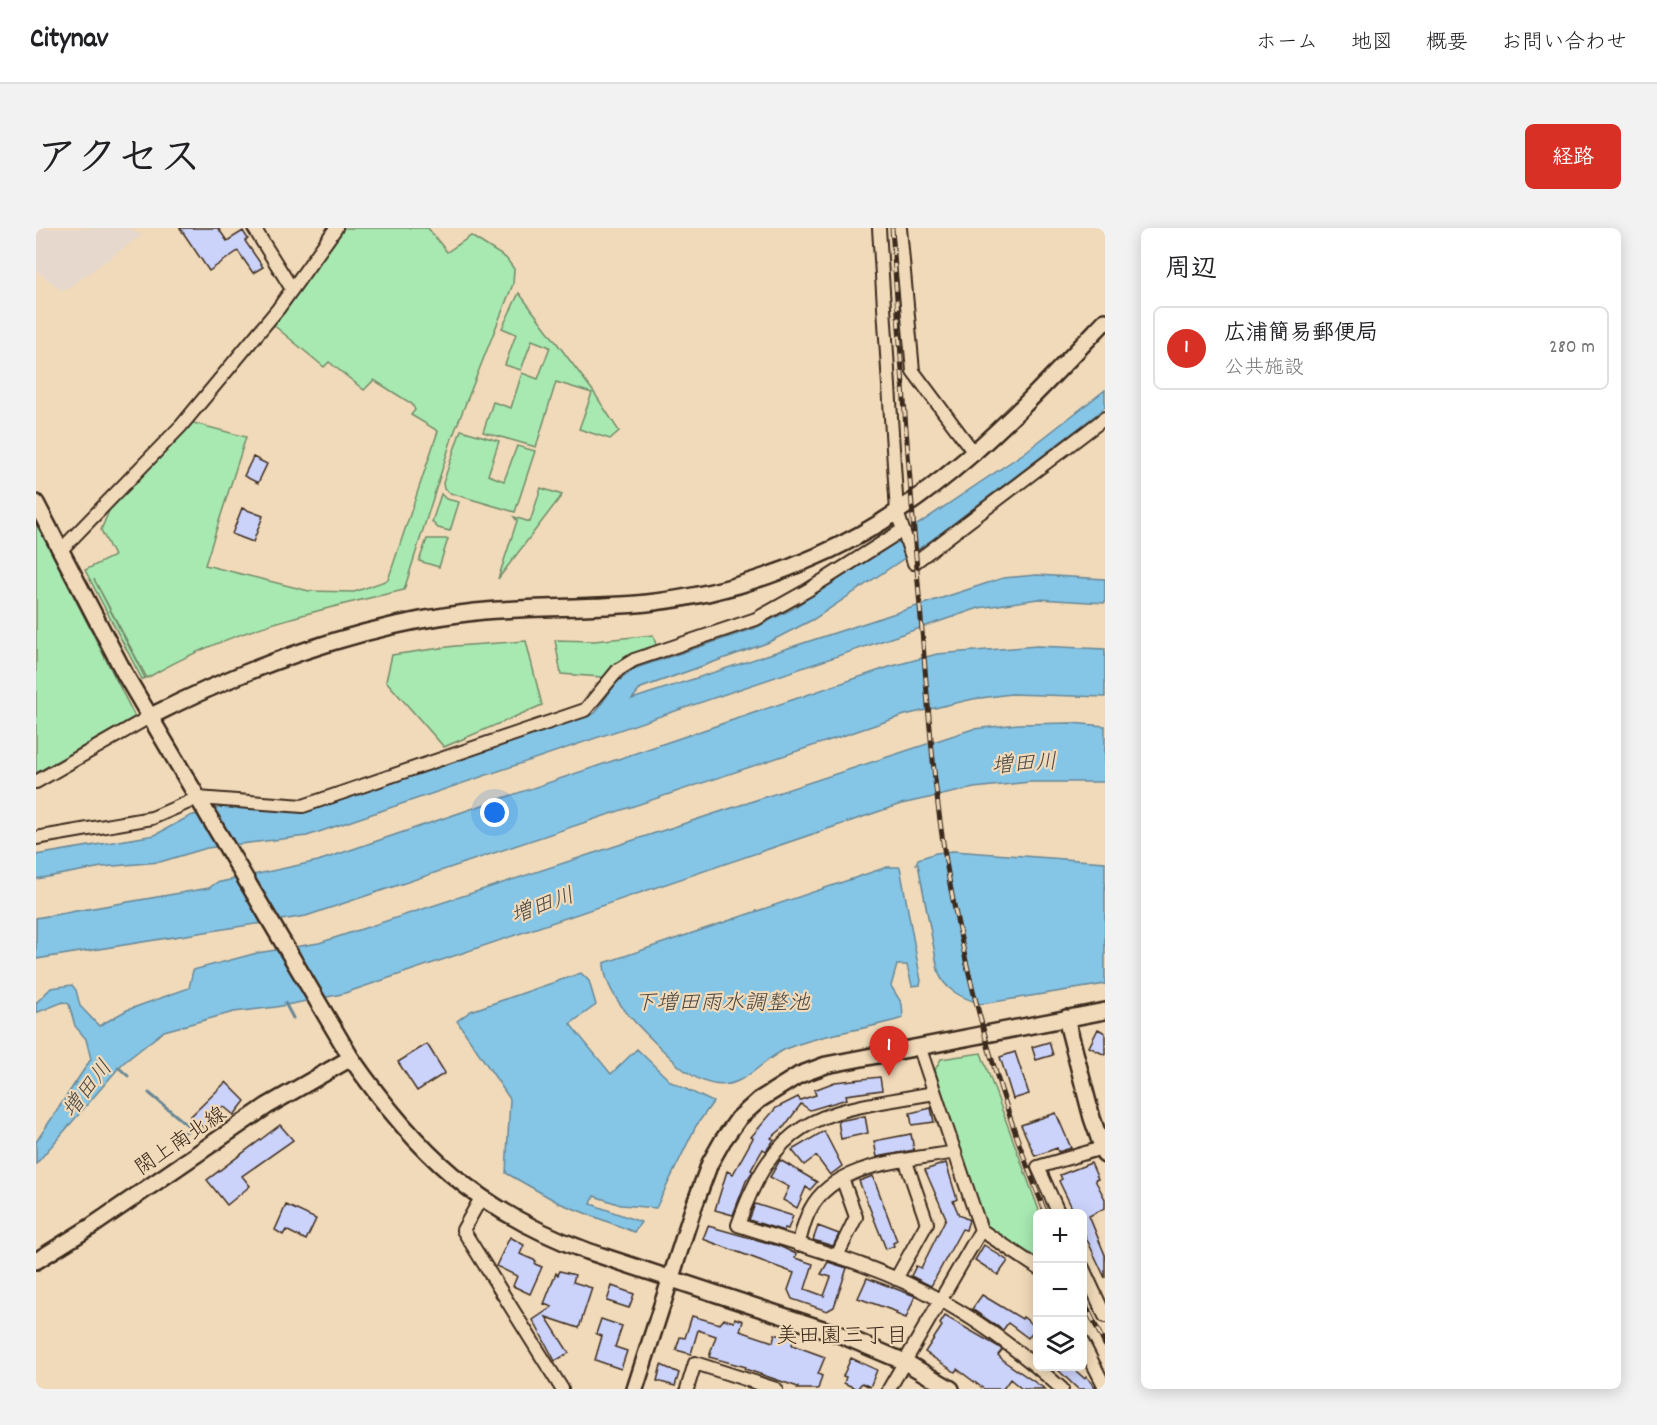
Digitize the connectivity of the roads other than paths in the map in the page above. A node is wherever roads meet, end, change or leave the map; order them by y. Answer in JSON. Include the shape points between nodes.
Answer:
{"nodes":[{"id":1,"x":254,"y":228,"type":"edge"},
{"id":2,"x":336,"y":228,"type":"edge"},
{"id":3,"x":879,"y":228,"type":"edge"},
{"id":4,"x":900,"y":228,"type":"edge"},
{"id":5,"x":292,"y":289,"type":"junction"},
{"id":6,"x":1105,"y":321,"type":"edge"},
{"id":7,"x":1105,"y":418,"type":"edge"},
{"id":8,"x":975,"y":454,"type":"junction"},
{"id":9,"x":36,"y":503,"type":"edge"},
{"id":10,"x":897,"y":512,"type":"junction"},
{"id":11,"x":901,"y":533,"type":"junction"},
{"id":12,"x":61,"y":550,"type":"junction"},
{"id":13,"x":151,"y":716,"type":"junction"},
{"id":14,"x":36,"y":782,"type":"edge"},
{"id":15,"x":200,"y":801,"type":"junction"},
{"id":16,"x":36,"y":838,"type":"edge"},
{"id":17,"x":1105,"y":1011,"type":"edge"},
{"id":18,"x":1066,"y":1018,"type":"junction"},
{"id":19,"x":920,"y":1046,"type":"junction"},
{"id":20,"x":351,"y":1058,"type":"junction"},
{"id":21,"x":934,"y":1093,"type":"junction"},
{"id":22,"x":955,"y":1152,"type":"junction"},
{"id":23,"x":1104,"y":1152,"type":"edge"},
{"id":24,"x":906,"y":1162,"type":"junction"},
{"id":25,"x":842,"y":1178,"type":"junction"},
{"id":26,"x":482,"y":1198,"type":"junction"},
{"id":27,"x":1057,"y":1209,"type":"edge"},
{"id":28,"x":981,"y":1230,"type":"junction"},
{"id":29,"x":798,"y":1245,"type":"junction"},
{"id":30,"x":837,"y":1256,"type":"junction"},
{"id":31,"x":36,"y":1261,"type":"edge"},
{"id":32,"x":1033,"y":1265,"type":"edge"},
{"id":33,"x":1087,"y":1275,"type":"edge"},
{"id":34,"x":896,"y":1279,"type":"junction"},
{"id":35,"x":671,"y":1280,"type":"junction"},
{"id":36,"x":940,"y":1299,"type":"junction"},
{"id":37,"x":1105,"y":1316,"type":"edge"},
{"id":38,"x":1087,"y":1350,"type":"edge"},
{"id":39,"x":904,"y":1362,"type":"junction"},
{"id":40,"x":759,"y":1387,"type":"edge"},
{"id":41,"x":1105,"y":1387,"type":"edge"},
{"id":42,"x":562,"y":1389,"type":"edge"},
{"id":43,"x":635,"y":1389,"type":"edge"},
{"id":44,"x":687,"y":1389,"type":"edge"},
{"id":45,"x":776,"y":1389,"type":"edge"},
{"id":46,"x":889,"y":1389,"type":"edge"},
{"id":47,"x":951,"y":1389,"type":"edge"},
{"id":48,"x":1062,"y":1389,"type":"edge"}],
"edges":[{"from":1,"to":5,"type":"street"},
{"from":2,"to":5,"type":"street"},
{"from":3,"to":10,"type":"street"},
{"from":4,"to":8,"type":"street","via":[[913,371]]},
{"from":5,"to":12,"type":"street","via":[[181,426]]},
{"from":6,"to":8,"type":"street"},
{"from":7,"to":11,"type":"street","via":[[914,563]]},
{"from":8,"to":10,"type":"street"},
{"from":9,"to":12,"type":"street"},
{"from":10,"to":11,"type":"street"},
{"from":10,"to":13,"type":"street","via":[[816,557],[699,595],[648,603],[476,612],[418,620],[305,650],[194,694]]},
{"from":11,"to":15,"type":"street","via":[[756,619],[634,660],[618,670],[585,710],[303,806]]},
{"from":12,"to":13,"type":"street"},
{"from":13,"to":14,"type":"street"},
{"from":13,"to":15,"type":"street"},
{"from":15,"to":16,"type":"street","via":[[152,818]]},
{"from":15,"to":20,"type":"street"},
{"from":17,"to":18,"type":"street"},
{"from":18,"to":19,"type":"street"},
{"from":18,"to":23,"type":"street"},
{"from":19,"to":21,"type":"street"},
{"from":19,"to":35,"type":"street","via":[[825,1065],[780,1085],[749,1108],[710,1163]]},
{"from":20,"to":26,"type":"street","via":[[380,1101],[425,1153]]},
{"from":20,"to":31,"type":"street","name":"閖上南北線","via":[[267,1106]]},
{"from":21,"to":22,"type":"street"},
{"from":21,"to":29,"type":"street","via":[[849,1108],[812,1121],[780,1143],[761,1169],[738,1225]]},
{"from":22,"to":24,"type":"street"},
{"from":22,"to":28,"type":"street"},
{"from":23,"to":27,"type":"street","via":[[1038,1167]]},
{"from":24,"to":25,"type":"street"},
{"from":24,"to":34,"type":"street","via":[[927,1222]]},
{"from":25,"to":29,"type":"street","via":[[810,1209]]},
{"from":25,"to":30,"type":"street","via":[[856,1217]]},
{"from":26,"to":35,"type":"street","via":[[558,1240]]},
{"from":26,"to":42,"type":"street","via":[[463,1230]]},
{"from":28,"to":32,"type":"street"},
{"from":28,"to":36,"type":"street"},
{"from":29,"to":30,"type":"street"},
{"from":30,"to":34,"type":"street"},
{"from":33,"to":37,"type":"street"},
{"from":34,"to":36,"type":"street"},
{"from":35,"to":39,"type":"street","via":[[841,1335]]},
{"from":35,"to":43,"type":"street"},
{"from":36,"to":39,"type":"street"},
{"from":36,"to":48,"type":"street","via":[[999,1336]]},
{"from":38,"to":41,"type":"street"},
{"from":39,"to":46,"type":"street"},
{"from":39,"to":47,"type":"street"},
{"from":40,"to":44,"type":"street","via":[[695,1363]]},
{"from":40,"to":45,"type":"street"}]}
